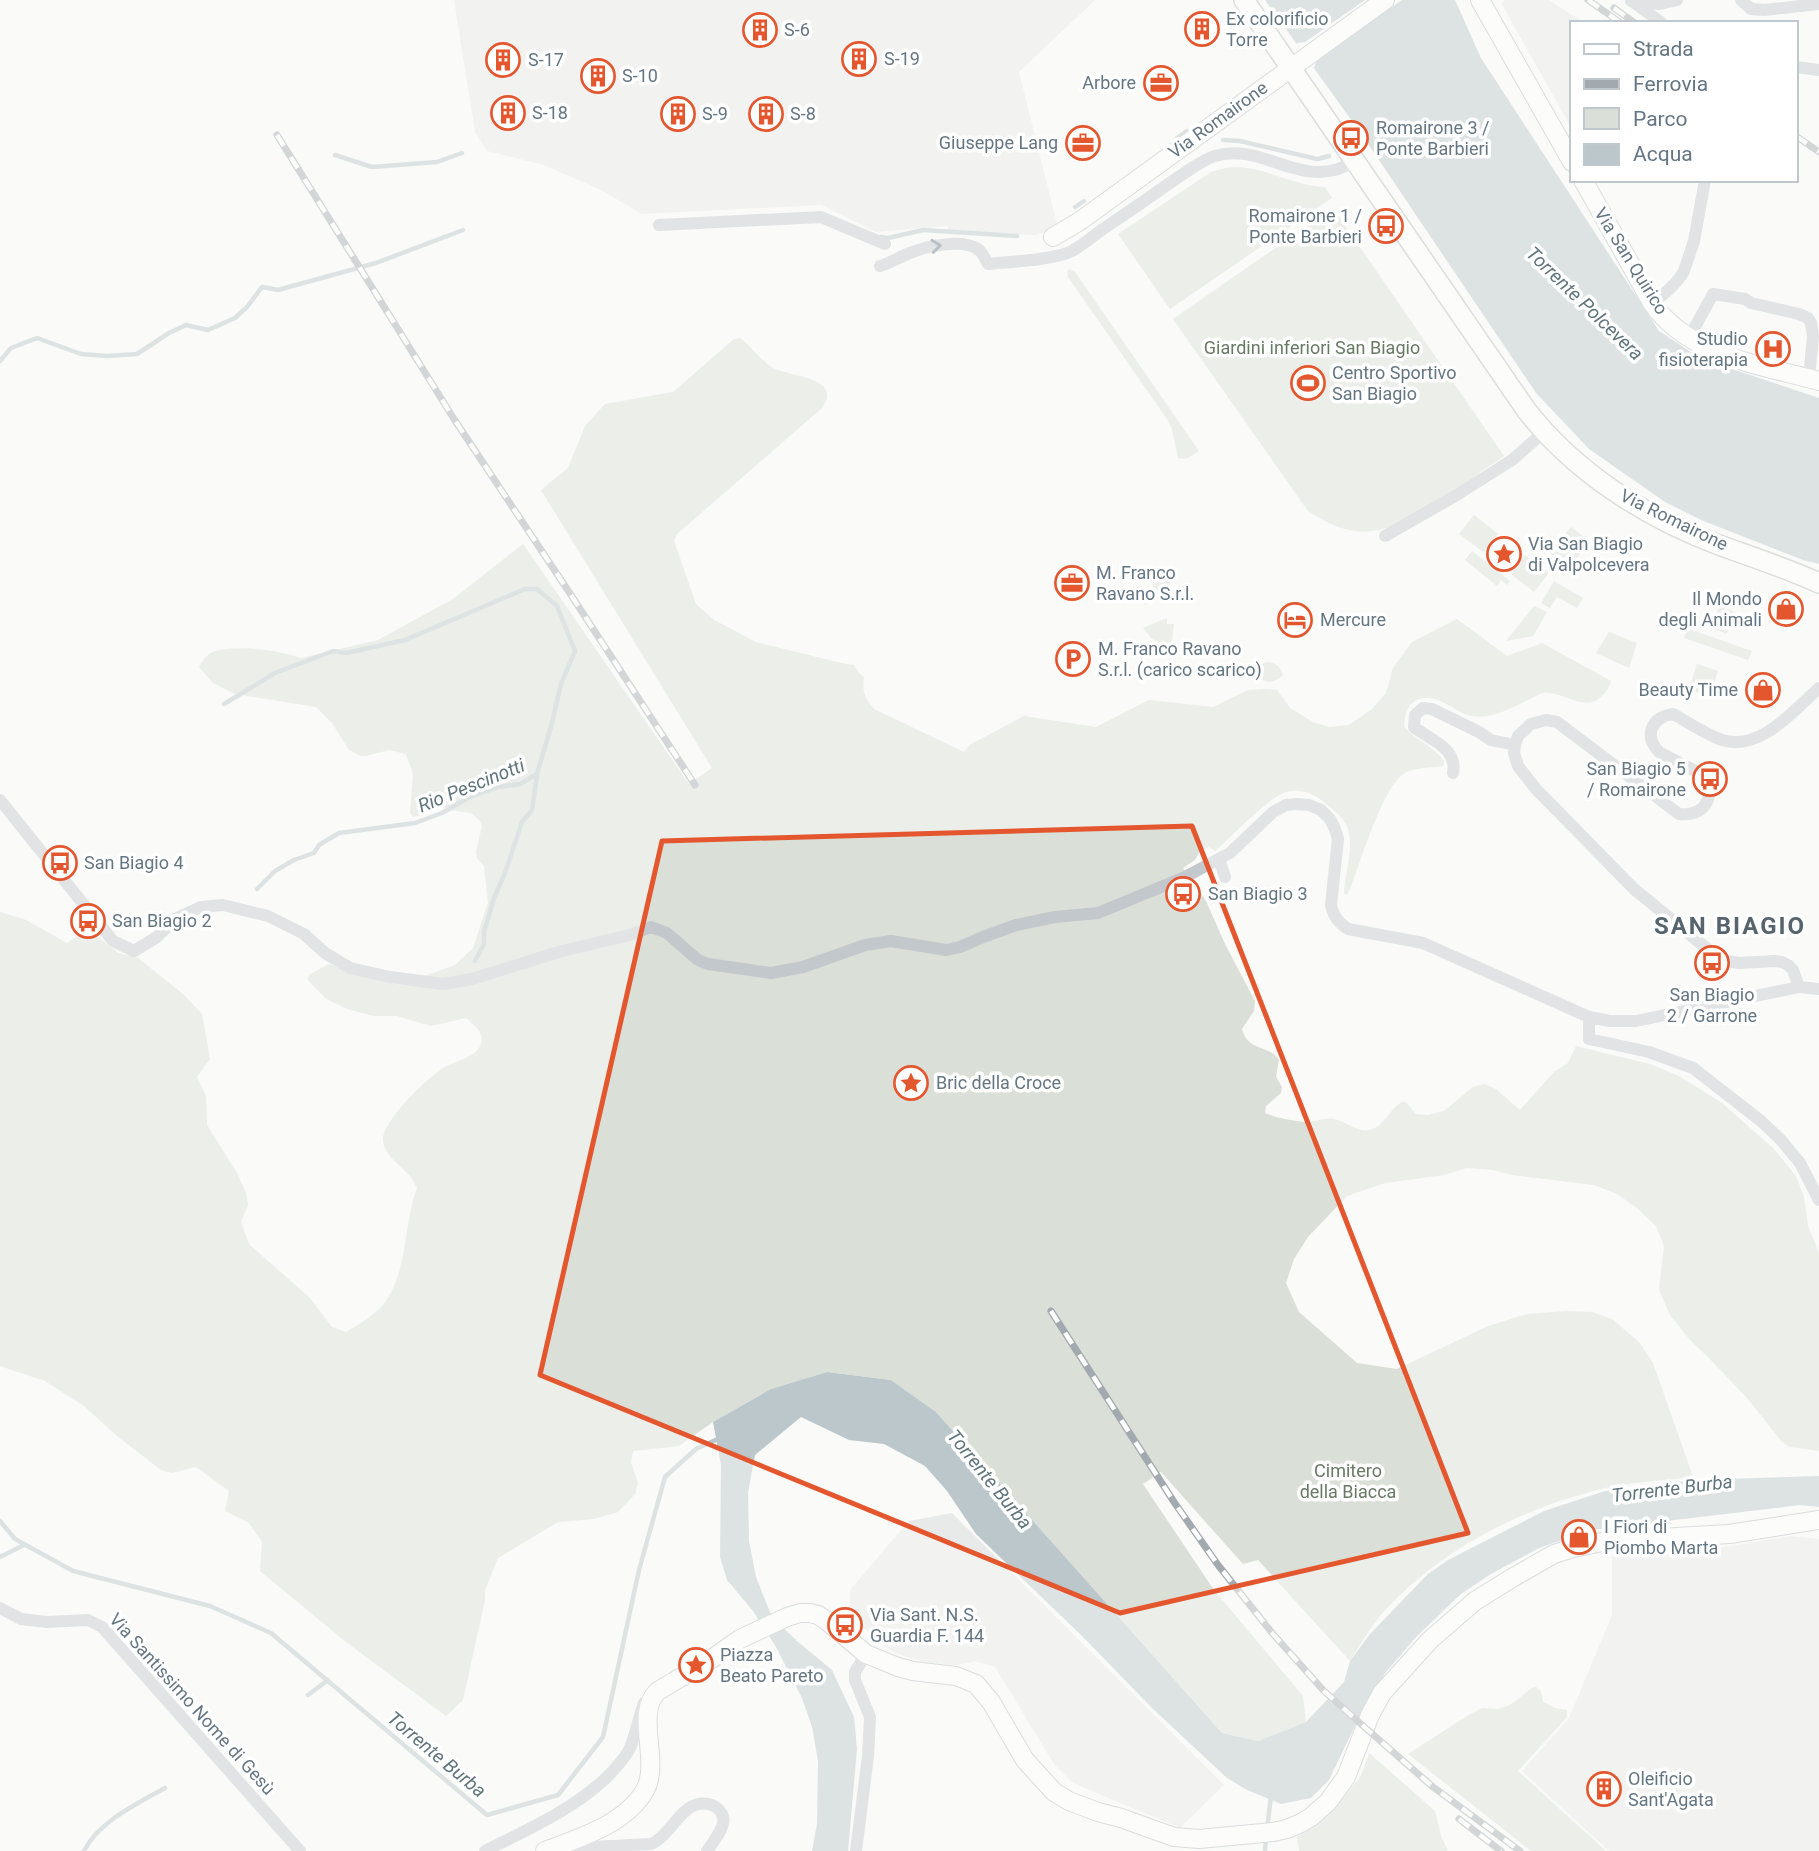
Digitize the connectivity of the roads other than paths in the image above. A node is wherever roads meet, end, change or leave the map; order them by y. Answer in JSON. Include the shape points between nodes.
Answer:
{"nodes":[{"id":1,"x":1244,"y":0,"type":"edge"},
{"id":2,"x":1385,"y":0,"type":"edge"},
{"id":3,"x":1480,"y":0,"type":"edge"},
{"id":4,"x":1630,"y":0,"type":"edge"},
{"id":5,"x":1677,"y":0,"type":"edge"},
{"id":6,"x":1741,"y":0,"type":"edge"},
{"id":7,"x":1819,"y":4,"type":"edge"},
{"id":8,"x":1659,"y":21,"type":"edge"},
{"id":9,"x":1298,"y":62,"type":"junction"},
{"id":10,"x":1798,"y":67,"type":"edge"},
{"id":11,"x":1819,"y":70,"type":"edge"},
{"id":12,"x":1570,"y":158,"type":"edge"},
{"id":13,"x":1355,"y":161,"type":"junction"},
{"id":14,"x":1584,"y":182,"type":"edge"},
{"id":15,"x":1705,"y":182,"type":"edge"},
{"id":16,"x":659,"y":225,"type":"dead end"},
{"id":17,"x":1054,"y":237,"type":"dead end"},
{"id":18,"x":885,"y":244,"type":"dead end"},
{"id":19,"x":880,"y":266,"type":"dead end"},
{"id":20,"x":1652,"y":303,"type":"junction"},
{"id":21,"x":1687,"y":336,"type":"junction"},
{"id":22,"x":1814,"y":380,"type":"edge"},
{"id":23,"x":1544,"y":432,"type":"junction"},
{"id":24,"x":1385,"y":536,"type":"dead end"},
{"id":25,"x":1819,"y":583,"type":"edge"},
{"id":26,"x":1819,"y":688,"type":"edge"},
{"id":27,"x":1515,"y":745,"type":"junction"},
{"id":28,"x":1453,"y":773,"type":"dead end"},
{"id":29,"x":0,"y":800,"type":"edge"},
{"id":30,"x":1219,"y":859,"type":"junction"},
{"id":31,"x":1225,"y":877,"type":"dead end"},
{"id":32,"x":1799,"y":987,"type":"junction"},
{"id":33,"x":1819,"y":989,"type":"edge"},
{"id":34,"x":1589,"y":1017,"type":"junction"},
{"id":35,"x":1819,"y":1200,"type":"edge"},
{"id":36,"x":1819,"y":1520,"type":"edge"},
{"id":37,"x":0,"y":1608,"type":"edge"},
{"id":38,"x":866,"y":1654,"type":"junction"},
{"id":39,"x":652,"y":1697,"type":"junction"},
{"id":40,"x":570,"y":1847,"type":"edge"},
{"id":41,"x":300,"y":1851,"type":"edge"},
{"id":42,"x":485,"y":1851,"type":"edge"},
{"id":43,"x":545,"y":1851,"type":"edge"},
{"id":44,"x":707,"y":1851,"type":"edge"},
{"id":45,"x":856,"y":1851,"type":"edge"}],
"edges":[{"from":1,"to":9,"type":"main road"},
{"from":2,"to":9,"type":"main road"},
{"from":3,"to":12,"type":"main road"},
{"from":4,"to":5,"type":"street","via":[[1660,4]]},
{"from":4,"to":8,"type":"street"},
{"from":6,"to":7,"type":"street","via":[[1751,9],[1765,10]]},
{"from":9,"to":13,"type":"main road","name":"Via Romairone"},
{"from":9,"to":17,"type":"main road","name":"Via Romairone"},
{"from":10,"to":11,"type":"street"},
{"from":19,"to":13,"type":"street","name":"Via Romairone","one_way":true,"via":[[932,245],[978,248],[988,264],[1071,252],[1191,169],[1232,152],[1317,173],[1332,172]]},
{"from":13,"to":23,"type":"main road","name":"Via Romairone"},
{"from":14,"to":20,"type":"main road","name":"Via San Quirico"},
{"from":15,"to":20,"type":"street","via":[[1682,276]]},
{"from":16,"to":18,"type":"street","via":[[821,217]]},
{"from":20,"to":21,"type":"main road","name":"Via San Quirico"},
{"from":21,"to":22,"type":"main road","name":"Via San Quirico","via":[[1724,355]]},
{"from":21,"to":22,"type":"street","name":"Via San Quirico","via":[[1713,293],[1800,314],[1808,318],[1812,329]]},
{"from":23,"to":24,"type":"street","via":[[1512,460]]},
{"from":23,"to":25,"type":"main road","name":"Via Romairone","via":[[1620,496],[1716,544]]},
{"from":26,"to":27,"type":"street","via":[[1755,740],[1720,740],[1673,714],[1658,718],[1650,737],[1654,747],[1705,776],[1709,784],[1708,801],[1694,813],[1679,814],[1557,722],[1531,724]]},
{"from":27,"to":28,"type":"street","via":[[1491,740],[1423,708],[1415,715],[1414,727],[1445,748],[1454,761]]},
{"from":27,"to":32,"type":"street","via":[[1515,760],[1522,772],[1634,889],[1719,958],[1739,963],[1782,962],[1793,970]]},
{"from":29,"to":30,"type":"street","via":[[113,941],[134,951],[175,919],[201,907],[223,905],[268,916],[304,934],[350,968],[443,984],[631,936],[650,927],[667,933],[708,964],[771,973],[891,941],[946,950],[1016,925],[1098,913]]},
{"from":30,"to":31,"type":"street"},
{"from":30,"to":34,"type":"street","via":[[1286,806],[1309,805],[1321,810],[1338,839],[1331,905],[1338,922],[1348,929],[1423,943]]},
{"from":32,"to":33,"type":"street"},
{"from":32,"to":34,"type":"street","via":[[1636,1021]]},
{"from":34,"to":35,"type":"street","via":[[1589,1040],[1649,1052],[1693,1068],[1761,1121],[1800,1163]]},
{"from":36,"to":38,"type":"main road","via":[[1729,1534],[1608,1541],[1554,1554],[1475,1601],[1430,1640],[1382,1693],[1346,1777],[1328,1802],[1301,1823],[1273,1832],[1174,1838],[1069,1801],[1054,1792],[1025,1760],[976,1684],[956,1676],[898,1667]]},
{"from":37,"to":41,"type":"street","name":"Via Santissimo Nome di Gesù","via":[[21,1619],[88,1620],[102,1627]]},
{"from":38,"to":39,"type":"main road","via":[[818,1615],[800,1613],[740,1639]]},
{"from":38,"to":45,"type":"street","via":[[855,1672],[870,1717]]},
{"from":39,"to":40,"type":"main road","via":[[651,1771],[646,1788],[619,1817]]},
{"from":39,"to":42,"type":"street","via":[[642,1705],[628,1751],[588,1795]]},
{"from":40,"to":43,"type":"main road"},
{"from":40,"to":44,"type":"street","via":[[658,1842],[682,1813],[704,1804],[717,1808],[723,1818]]}]}
